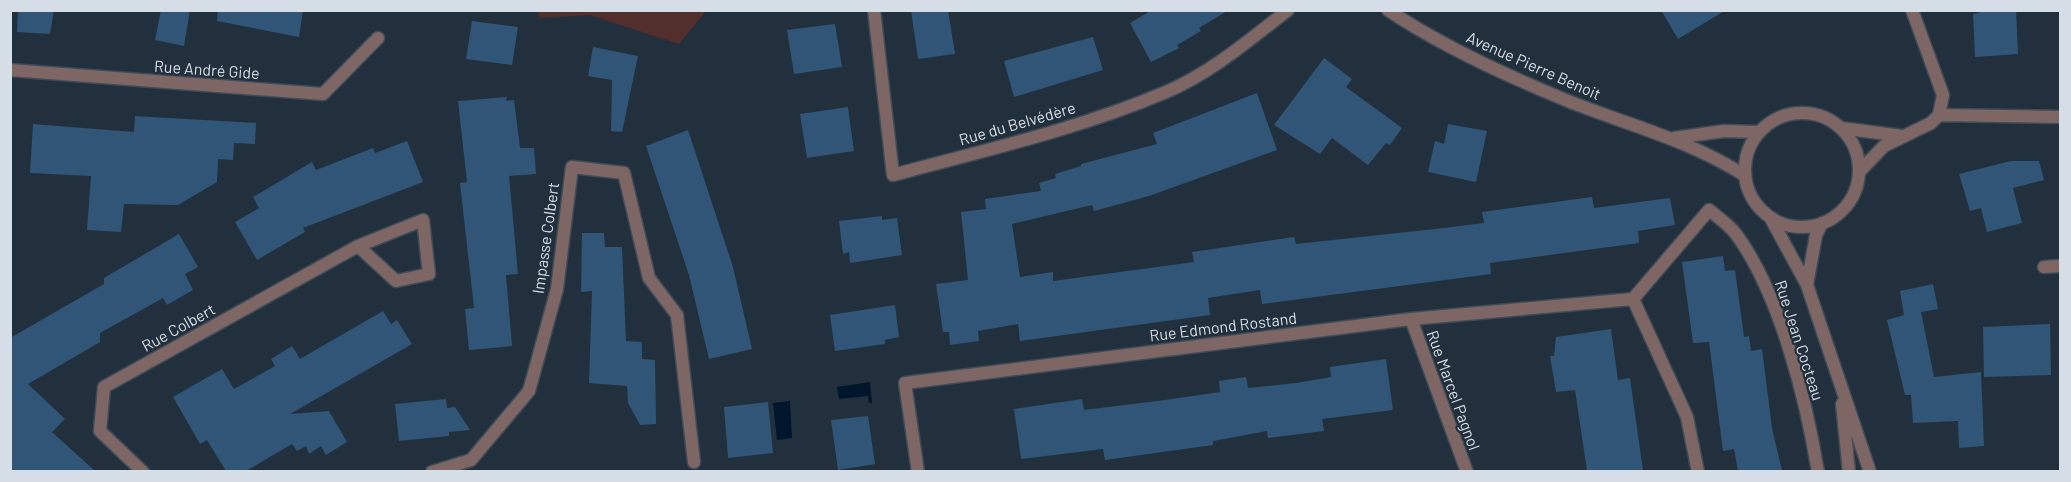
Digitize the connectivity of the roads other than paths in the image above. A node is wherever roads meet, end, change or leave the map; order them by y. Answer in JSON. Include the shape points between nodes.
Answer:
{"nodes":[{"id":1,"x":874,"y":10,"type":"edge"},
{"id":2,"x":1288,"y":10,"type":"edge"},
{"id":3,"x":1388,"y":10,"type":"edge"},
{"id":4,"x":1912,"y":10,"type":"edge"},
{"id":5,"x":378,"y":38,"type":"dead end"},
{"id":6,"x":10,"y":70,"type":"edge"},
{"id":7,"x":1939,"y":115,"type":"junction"},
{"id":8,"x":2061,"y":117,"type":"edge"},
{"id":9,"x":1841,"y":128,"type":"junction"},
{"id":10,"x":1758,"y":132,"type":"junction"},
{"id":11,"x":1902,"y":136,"type":"junction"},
{"id":12,"x":1673,"y":138,"type":"junction"},
{"id":13,"x":1859,"y":172,"type":"junction"},
{"id":14,"x":1744,"y":175,"type":"junction"},
{"id":15,"x":1770,"y":217,"type":"junction"},
{"id":16,"x":1822,"y":223,"type":"junction"},
{"id":17,"x":358,"y":246,"type":"junction"},
{"id":18,"x":2061,"y":266,"type":"edge"},
{"id":19,"x":2044,"y":267,"type":"dead end"},
{"id":20,"x":1807,"y":285,"type":"junction"},
{"id":21,"x":1633,"y":299,"type":"junction"},
{"id":22,"x":1411,"y":319,"type":"junction"},
{"id":23,"x":1839,"y":382,"type":"junction"},
{"id":24,"x":694,"y":462,"type":"dead end"},
{"id":25,"x":143,"y":471,"type":"edge"},
{"id":26,"x":432,"y":471,"type":"edge"},
{"id":27,"x":918,"y":471,"type":"edge"},
{"id":28,"x":1467,"y":471,"type":"edge"},
{"id":29,"x":1698,"y":471,"type":"edge"},
{"id":30,"x":1818,"y":471,"type":"edge"},
{"id":31,"x":1849,"y":471,"type":"edge"},
{"id":32,"x":1870,"y":471,"type":"edge"}],
"edges":[{"from":1,"to":2,"type":"street","name":"Rue du Belvédère","via":[[894,175],[1071,127],[1167,92],[1223,59]]},
{"from":3,"to":12,"type":"street","name":"Avenue Pierre Benoit","via":[[1477,60],[1568,101]]},
{"from":4,"to":7,"type":"street","via":[[1942,95]]},
{"from":5,"to":6,"type":"street","name":"Rue André Gide","via":[[323,94]]},
{"from":7,"to":8,"type":"street"},
{"from":7,"to":11,"type":"street","via":[[1931,123]]},
{"from":9,"to":10,"type":"street","via":[[1826,117],[1808,113],[1772,120]]},
{"from":9,"to":11,"type":"street"},
{"from":9,"to":13,"type":"street","via":[[1851,141]]},
{"from":10,"to":12,"type":"street","name":"Avenue Pierre Benoit","via":[[1724,131]]},
{"from":10,"to":14,"type":"street","via":[[1750,145]]},
{"from":11,"to":13,"type":"street","via":[[1884,146]]},
{"from":12,"to":14,"type":"street","name":"Avenue Pierre Benoit","via":[[1718,158]]},
{"from":13,"to":16,"type":"street","via":[[1848,203]]},
{"from":14,"to":15,"type":"street","via":[[1757,206]]},
{"from":15,"to":16,"type":"street","via":[[1786,225],[1805,227]]},
{"from":15,"to":20,"type":"street"},
{"from":16,"to":20,"type":"street","via":[[1816,235]]},
{"from":17,"to":17,"type":"street","via":[[423,220],[429,274],[396,281]]},
{"from":17,"to":25,"type":"street","name":"Rue Colbert","via":[[104,387],[100,431]]},
{"from":18,"to":19,"type":"street"},
{"from":20,"to":23,"type":"street"},
{"from":21,"to":22,"type":"street","name":"Rue Edmond Rostand"},
{"from":21,"to":29,"type":"street","via":[[1687,417]]},
{"from":21,"to":30,"type":"street","name":"Rue Jean Cocteau","via":[[1709,210],[1735,233],[1762,276],[1791,356]]},
{"from":22,"to":27,"type":"street","name":"Rue Edmond Rostand","via":[[905,383]]},
{"from":22,"to":28,"type":"street","name":"Rue Marcel Pagnol"},
{"from":23,"to":31,"type":"street"},
{"from":23,"to":32,"type":"street"},
{"from":24,"to":26,"type":"street","name":"Impasse Colbert","via":[[677,315],[649,279],[624,173],[572,167],[557,289],[529,391],[471,460]]}]}
